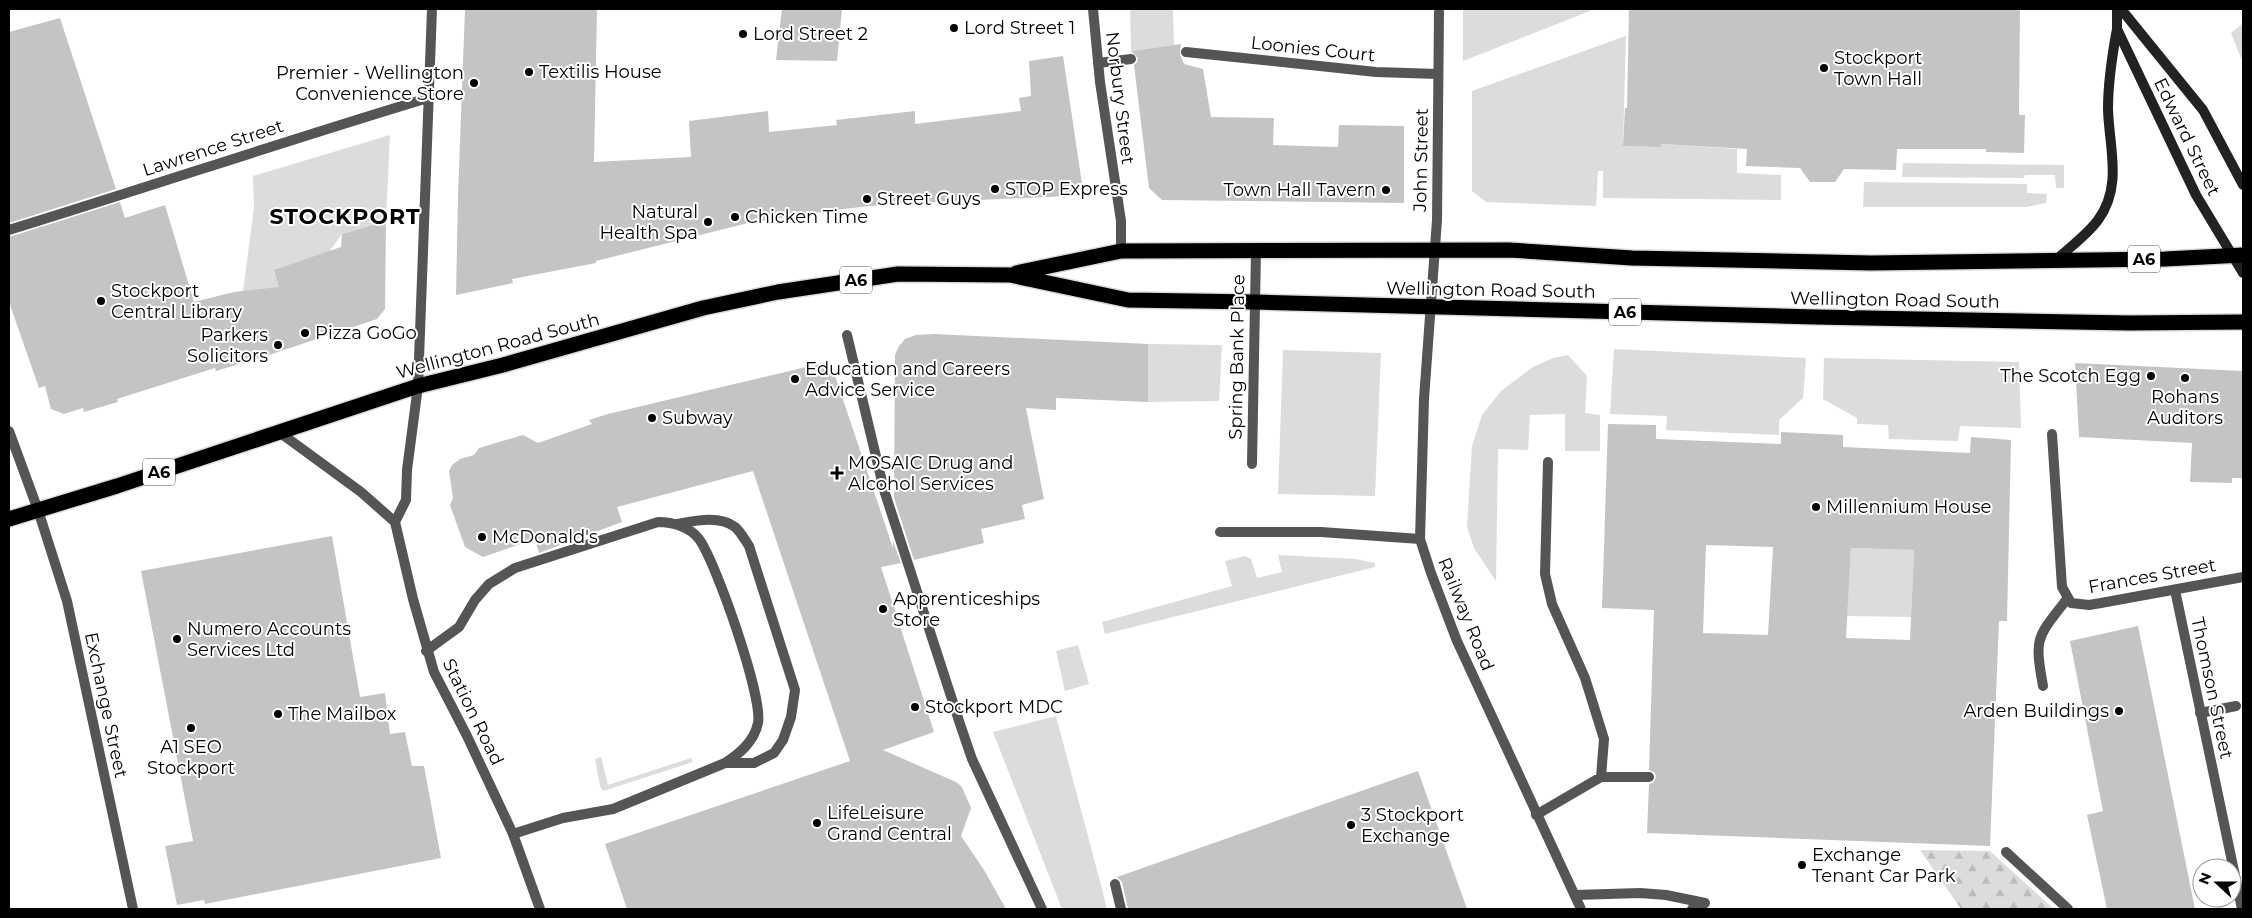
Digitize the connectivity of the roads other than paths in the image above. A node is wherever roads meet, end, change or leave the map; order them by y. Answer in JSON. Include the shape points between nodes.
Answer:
{"nodes":[{"id":1,"x":432,"y":9,"type":"edge"},
{"id":2,"x":1093,"y":9,"type":"edge"},
{"id":3,"x":2117,"y":9,"type":"edge"},
{"id":4,"x":2121,"y":9,"type":"edge"},
{"id":5,"x":1439,"y":12,"type":"dead end"},
{"id":6,"x":2118,"y":29,"type":"junction"},
{"id":7,"x":1186,"y":52,"type":"dead end"},
{"id":8,"x":1131,"y":59,"type":"dead end"},
{"id":9,"x":1098,"y":63,"type":"junction"},
{"id":10,"x":1438,"y":74,"type":"junction"},
{"id":11,"x":428,"y":98,"type":"junction"},
{"id":12,"x":2243,"y":185,"type":"edge"},
{"id":13,"x":9,"y":230,"type":"edge"},
{"id":14,"x":1434,"y":250,"type":"junction"},
{"id":15,"x":1121,"y":251,"type":"junction"},
{"id":16,"x":1256,"y":252,"type":"junction"},
{"id":17,"x":2237,"y":256,"type":"edge"},
{"id":18,"x":2056,"y":260,"type":"junction"},
{"id":19,"x":2243,"y":273,"type":"edge"},
{"id":20,"x":1010,"y":274,"type":"junction"},
{"id":21,"x":1255,"y":302,"type":"junction"},
{"id":22,"x":1430,"y":308,"type":"junction"},
{"id":23,"x":2243,"y":322,"type":"edge"},
{"id":24,"x":847,"y":335,"type":"dead end"},
{"id":25,"x":418,"y":386,"type":"junction"},
{"id":26,"x":9,"y":431,"type":"edge"},
{"id":27,"x":280,"y":432,"type":"junction"},
{"id":28,"x":2052,"y":434,"type":"dead end"},
{"id":29,"x":1548,"y":462,"type":"dead end"},
{"id":30,"x":1252,"y":464,"type":"dead end"},
{"id":31,"x":38,"y":510,"type":"junction"},
{"id":32,"x":9,"y":519,"type":"edge"},
{"id":33,"x":395,"y":522,"type":"junction"},
{"id":34,"x":675,"y":524,"type":"junction"},
{"id":35,"x":1220,"y":532,"type":"dead end"},
{"id":36,"x":1420,"y":539,"type":"junction"},
{"id":37,"x":2243,"y":577,"type":"edge"},
{"id":38,"x":2175,"y":590,"type":"junction"},
{"id":39,"x":2067,"y":599,"type":"junction"},
{"id":40,"x":426,"y":651,"type":"junction"},
{"id":41,"x":2044,"y":686,"type":"dead end"},
{"id":42,"x":2236,"y":706,"type":"dead end"},
{"id":43,"x":2200,"y":713,"type":"junction"},
{"id":44,"x":725,"y":764,"type":"junction"},
{"id":45,"x":1601,"y":777,"type":"junction"},
{"id":46,"x":1649,"y":777,"type":"dead end"},
{"id":47,"x":1536,"y":815,"type":"junction"},
{"id":48,"x":513,"y":834,"type":"junction"},
{"id":49,"x":2006,"y":852,"type":"dead end"},
{"id":50,"x":1115,"y":884,"type":"dead end"},
{"id":51,"x":1575,"y":895,"type":"junction"},
{"id":52,"x":133,"y":909,"type":"edge"},
{"id":53,"x":540,"y":909,"type":"edge"},
{"id":54,"x":1042,"y":909,"type":"edge"},
{"id":55,"x":1121,"y":909,"type":"edge"},
{"id":56,"x":1581,"y":909,"type":"edge"},
{"id":57,"x":1692,"y":909,"type":"edge"},
{"id":58,"x":2068,"y":909,"type":"edge"},
{"id":59,"x":2242,"y":909,"type":"edge"}],
"edges":[{"from":1,"to":11,"type":"street"},
{"from":2,"to":9,"type":"street","name":"Norbury Street"},
{"from":3,"to":6,"type":"main road","name":"Edward Street"},
{"from":4,"to":12,"type":"main road","name":"Edward Street","via":[[2203,110]]},
{"from":5,"to":10,"type":"street","name":"John Street"},
{"from":6,"to":17,"type":"main road","name":"Edward Street","via":[[2196,195]]},
{"from":6,"to":18,"type":"main road","via":[[2109,68],[2108,110],[2114,177],[2110,198],[2098,220]]},
{"from":7,"to":10,"type":"street","name":"Loonies Court","via":[[1376,72]]},
{"from":8,"to":9,"type":"street"},
{"from":9,"to":15,"type":"street","name":"Norbury Street","via":[[1120,222]]},
{"from":10,"to":14,"type":"street","name":"John Street"},
{"from":11,"to":13,"type":"street","name":"Lawrence Street"},
{"from":11,"to":25,"type":"street"},
{"from":14,"to":16,"type":"highway","name":"Wellington Road South","number":"A6"},
{"from":14,"to":18,"type":"highway","name":"Wellington Road South","number":"A6","via":[[1861,262]]},
{"from":14,"to":22,"type":"street","name":"John Street"},
{"from":15,"to":16,"type":"highway","name":"Wellington Road South","number":"A6"},
{"from":15,"to":20,"type":"highway","name":"Wellington Road South","number":"A6"},
{"from":16,"to":21,"type":"street","name":"Spring Bank Place"},
{"from":17,"to":18,"type":"highway","name":"Wellington Road South","number":"A6"},
{"from":17,"to":19,"type":"main road","name":"Edward Street"},
{"from":20,"to":21,"type":"highway","name":"Wellington Road South","number":"A6","via":[[1128,300]]},
{"from":20,"to":25,"type":"highway","name":"Wellington Road South","number":"A6","via":[[898,274],[778,292],[703,308]]},
{"from":21,"to":22,"type":"highway","name":"Wellington Road South","number":"A6"},
{"from":21,"to":30,"type":"street","name":"Spring Bank Place"},
{"from":22,"to":23,"type":"highway","name":"Wellington Road South","number":"A6","via":[[1835,318]]},
{"from":22,"to":36,"type":"street","name":"Railway Road","via":[[1421,456]]},
{"from":24,"to":54,"type":"street","via":[[884,490],[960,724],[972,759]]},
{"from":25,"to":27,"type":"highway","name":"Wellington Road South","number":"A6"},
{"from":25,"to":33,"type":"street","via":[[406,500]]},
{"from":26,"to":31,"type":"street","name":"Exchange Street"},
{"from":27,"to":31,"type":"highway","name":"Wellington Road South","number":"A6"},
{"from":27,"to":33,"type":"street","via":[[361,492]]},
{"from":28,"to":39,"type":"street","via":[[2062,587]]},
{"from":29,"to":45,"type":"street","via":[[1545,574],[1548,589],[1585,678],[1604,739]]},
{"from":31,"to":32,"type":"highway","name":"Wellington Road South","number":"A6"},
{"from":31,"to":52,"type":"street","name":"Exchange Street","via":[[67,601]]},
{"from":33,"to":40,"type":"street","name":"Station Road"},
{"from":34,"to":40,"type":"street","via":[[658,522],[516,568],[489,584],[459,627]]},
{"from":34,"to":44,"type":"street","via":[[698,538],[708,554],[752,680],[758,722],[754,734],[737,756]]},
{"from":34,"to":44,"type":"street","via":[[706,520],[724,522],[735,527],[749,546],[795,690],[791,717],[783,740],[774,753],[754,763]]},
{"from":35,"to":36,"type":"street","via":[[1321,532]]},
{"from":36,"to":47,"type":"street","name":"Railway Road","via":[[1457,641]]},
{"from":37,"to":38,"type":"street","name":"Frances Street"},
{"from":38,"to":39,"type":"street","name":"Frances Street","via":[[2089,605]]},
{"from":38,"to":43,"type":"street","name":"Thomson Street"},
{"from":39,"to":41,"type":"street","via":[[2041,632],[2037,647]]},
{"from":40,"to":48,"type":"street","name":"Station Road","via":[[445,697]]},
{"from":42,"to":43,"type":"street"},
{"from":43,"to":59,"type":"street","name":"Thomson Street"},
{"from":44,"to":48,"type":"street","via":[[612,809],[563,818]]},
{"from":45,"to":46,"type":"street"},
{"from":45,"to":47,"type":"street"},
{"from":47,"to":51,"type":"street","name":"Railway Road"},
{"from":48,"to":53,"type":"street","name":"Station Road"},
{"from":49,"to":58,"type":"street"},
{"from":50,"to":55,"type":"street"},
{"from":51,"to":56,"type":"street","name":"Railway Road"},
{"from":51,"to":57,"type":"street","via":[[1640,893],[1705,902]]}]}
